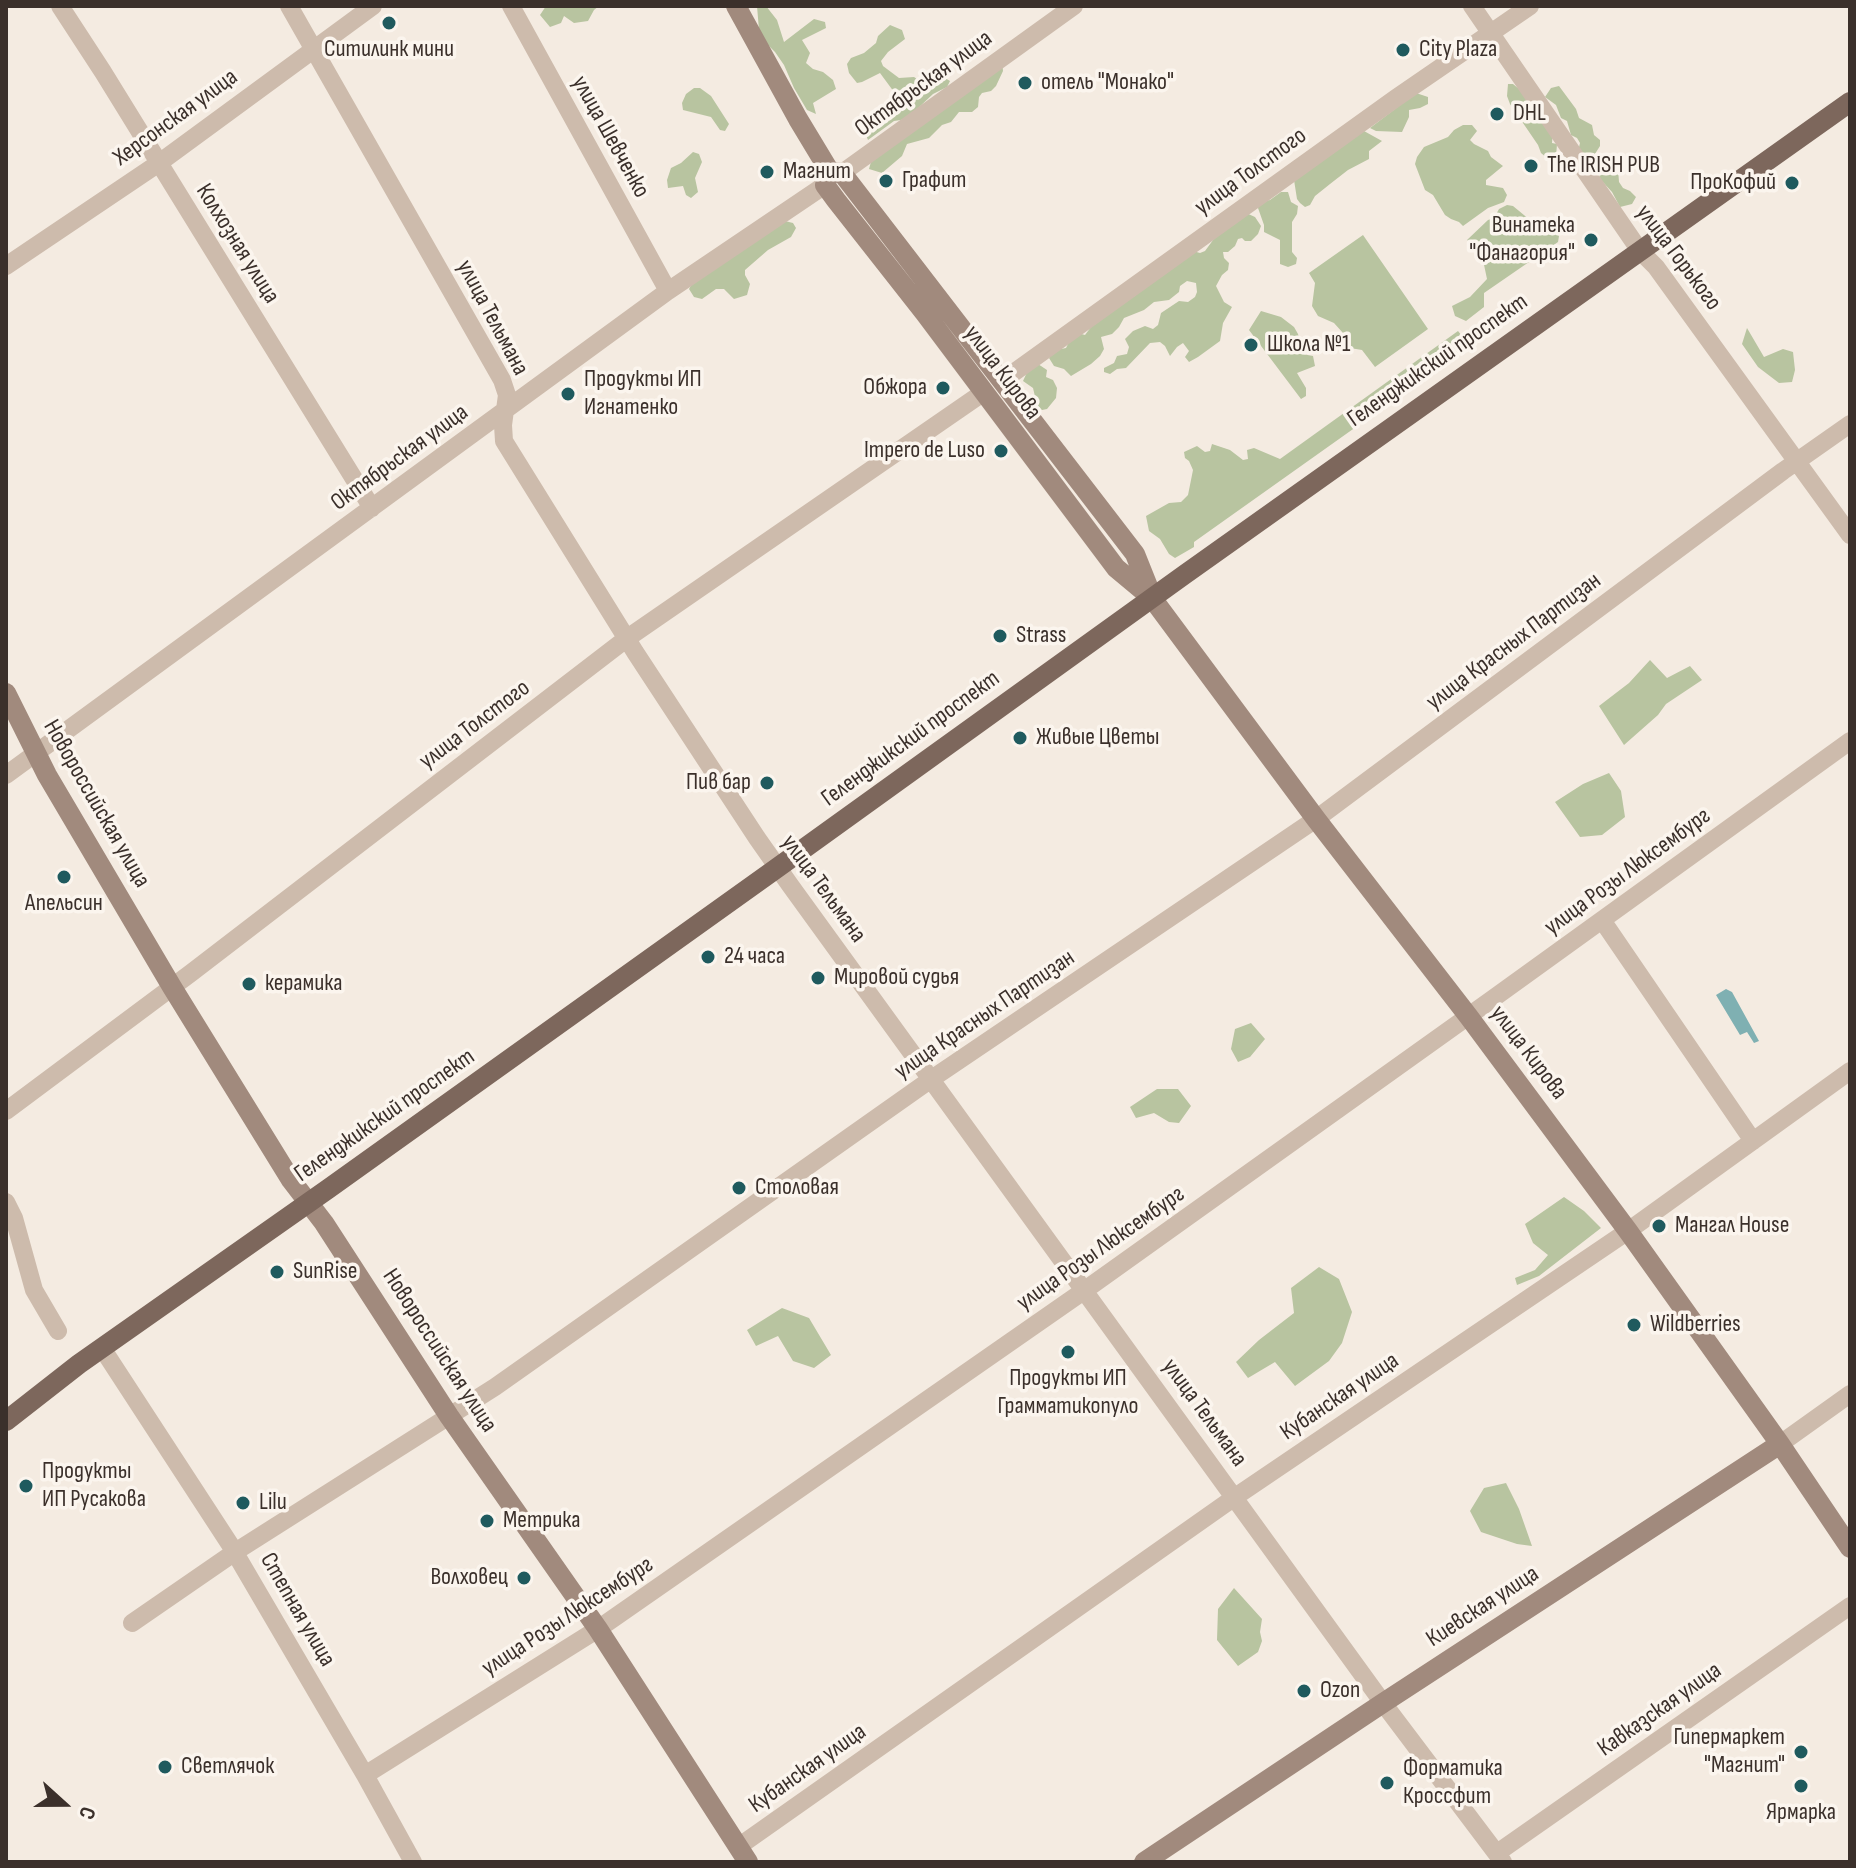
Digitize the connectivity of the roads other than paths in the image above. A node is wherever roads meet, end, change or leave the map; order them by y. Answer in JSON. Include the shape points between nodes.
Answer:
{"nodes":[{"id":1,"x":60,"y":6,"type":"edge"},
{"id":2,"x":289,"y":6,"type":"edge"},
{"id":3,"x":373,"y":6,"type":"edge"},
{"id":4,"x":511,"y":6,"type":"edge"},
{"id":5,"x":736,"y":6,"type":"edge"},
{"id":6,"x":1074,"y":6,"type":"edge"},
{"id":7,"x":1472,"y":6,"type":"edge"},
{"id":8,"x":1530,"y":6,"type":"edge"},
{"id":9,"x":1492,"y":33,"type":"junction"},
{"id":10,"x":314,"y":49,"type":"junction"},
{"id":11,"x":1850,"y":102,"type":"edge"},
{"id":12,"x":159,"y":163,"type":"junction"},
{"id":13,"x":833,"y":176,"type":"junction"},
{"id":14,"x":1640,"y":251,"type":"junction"},
{"id":15,"x":6,"y":266,"type":"edge"},
{"id":16,"x":668,"y":291,"type":"junction"},
{"id":17,"x":1002,"y":381,"type":"junction"},
{"id":18,"x":984,"y":392,"type":"junction"},
{"id":19,"x":505,"y":411,"type":"junction"},
{"id":20,"x":1850,"y":424,"type":"edge"},
{"id":21,"x":1797,"y":461,"type":"junction"},
{"id":22,"x":372,"y":508,"type":"junction"},
{"id":23,"x":1850,"y":535,"type":"edge"},
{"id":24,"x":1152,"y":598,"type":"junction"},
{"id":25,"x":626,"y":639,"type":"junction"},
{"id":26,"x":6,"y":693,"type":"edge"},
{"id":27,"x":1850,"y":741,"type":"edge"},
{"id":28,"x":36,"y":754,"type":"junction"},
{"id":29,"x":6,"y":775,"type":"edge"},
{"id":30,"x":1316,"y":819,"type":"junction"},
{"id":31,"x":777,"y":868,"type":"junction"},
{"id":32,"x":1602,"y":920,"type":"junction"},
{"id":33,"x":172,"y":987,"type":"junction"},
{"id":34,"x":1469,"y":1017,"type":"junction"},
{"id":35,"x":1850,"y":1071,"type":"edge"},
{"id":36,"x":930,"y":1080,"type":"junction"},
{"id":37,"x":6,"y":1111,"type":"edge"},
{"id":38,"x":1753,"y":1141,"type":"junction"},
{"id":39,"x":6,"y":1202,"type":"edge"},
{"id":40,"x":308,"y":1202,"type":"junction"},
{"id":41,"x":1628,"y":1231,"type":"junction"},
{"id":42,"x":1085,"y":1290,"type":"junction"},
{"id":43,"x":58,"y":1331,"type":"dead end"},
{"id":44,"x":102,"y":1348,"type":"junction"},
{"id":45,"x":1850,"y":1394,"type":"edge"},
{"id":46,"x":449,"y":1416,"type":"junction"},
{"id":47,"x":6,"y":1421,"type":"edge"},
{"id":48,"x":1780,"y":1444,"type":"junction"},
{"id":49,"x":1235,"y":1497,"type":"junction"},
{"id":50,"x":1850,"y":1548,"type":"edge"},
{"id":51,"x":235,"y":1552,"type":"junction"},
{"id":52,"x":1850,"y":1606,"type":"edge"},
{"id":53,"x":132,"y":1623,"type":"dead end"},
{"id":54,"x":598,"y":1629,"type":"junction"},
{"id":55,"x":1383,"y":1703,"type":"junction"},
{"id":56,"x":365,"y":1775,"type":"junction"},
{"id":57,"x":743,"y":1854,"type":"edge"},
{"id":58,"x":1500,"y":1858,"type":"edge"},
{"id":59,"x":413,"y":1862,"type":"edge"},
{"id":60,"x":1144,"y":1862,"type":"edge"}],
"edges":[{"from":1,"to":12,"type":"street","name":"Колхозная улица"},
{"from":2,"to":10,"type":"street","name":"улица Тельмана"},
{"from":3,"to":10,"type":"street","name":"Херсонская улица"},
{"from":4,"to":16,"type":"street","name":"улица Шевченко"},
{"from":5,"to":13,"type":"main road","name":"улица Кирова"},
{"from":6,"to":13,"type":"street","name":"Октябрьская улица"},
{"from":7,"to":9,"type":"street","name":"улица Горького"},
{"from":8,"to":9,"type":"street","name":"улица Толстого"},
{"from":9,"to":14,"type":"street","name":"улица Горького"},
{"from":9,"to":17,"type":"street","name":"улица Толстого"},
{"from":10,"to":12,"type":"street","name":"Херсонская улица"},
{"from":10,"to":19,"type":"street","name":"улица Тельмана","via":[[502,380]]},
{"from":11,"to":14,"type":"main road","name":"Геленджикский проспект"},
{"from":12,"to":15,"type":"street","name":"Херсонская улица"},
{"from":12,"to":22,"type":"street","name":"Колхозная улица"},
{"from":13,"to":16,"type":"street","name":"Октябрьская улица"},
{"from":13,"to":17,"type":"main road","name":"улица Кирова"},
{"from":13,"to":18,"type":"main road","name":"улица Кирова"},
{"from":14,"to":21,"type":"street","name":"улица Горького"},
{"from":14,"to":24,"type":"main road","name":"Геленджикский проспект"},
{"from":16,"to":19,"type":"street","name":"Октябрьская улица"},
{"from":17,"to":24,"type":"main road","name":"улица Кирова","via":[[1135,554]]},
{"from":18,"to":24,"type":"main road","name":"улица Кирова","via":[[1116,568]]},
{"from":18,"to":25,"type":"street","name":"улица Толстого"},
{"from":19,"to":22,"type":"street","name":"Октябрьская улица"},
{"from":19,"to":25,"type":"street","name":"улица Тельмана","via":[[504,441]]},
{"from":20,"to":21,"type":"street","name":"улица Красных Партизан"},
{"from":21,"to":23,"type":"street","name":"улица Горького"},
{"from":21,"to":30,"type":"street","name":"улица Красных Партизан"},
{"from":22,"to":28,"type":"street","name":"Октябрьская улица"},
{"from":24,"to":30,"type":"main road","name":"улица Кирова"},
{"from":24,"to":31,"type":"main road","name":"Геленджикский проспект"},
{"from":25,"to":31,"type":"street","name":"улица Тельмана"},
{"from":25,"to":33,"type":"street","name":"улица Толстого"},
{"from":26,"to":28,"type":"main road","name":"Новороссийская улица"},
{"from":27,"to":32,"type":"street","name":"улица Розы Люксембург"},
{"from":28,"to":29,"type":"street","name":"Октябрьская улица"},
{"from":28,"to":33,"type":"main road","name":"Новороссийская улица"},
{"from":30,"to":34,"type":"main road","name":"улица Кирова"},
{"from":30,"to":36,"type":"street","name":"улица Красных Партизан"},
{"from":31,"to":36,"type":"street","name":"улица Тельмана"},
{"from":31,"to":40,"type":"main road","name":"Геленджикский проспект"},
{"from":32,"to":34,"type":"street","name":"улица Розы Люксембург"},
{"from":32,"to":38,"type":"street"},
{"from":33,"to":37,"type":"street","name":"улица Толстого"},
{"from":33,"to":40,"type":"main road","name":"Новороссийская улица"},
{"from":34,"to":41,"type":"main road","name":"улица Кирова"},
{"from":34,"to":42,"type":"street","name":"улица Розы Люксембург"},
{"from":35,"to":38,"type":"street","name":"Кубанская улица"},
{"from":36,"to":42,"type":"street","name":"улица Тельмана"},
{"from":36,"to":46,"type":"street","name":"улица Красных Партизан"},
{"from":38,"to":41,"type":"street","name":"Кубанская улица"},
{"from":39,"to":43,"type":"street","via":[[34,1290]]},
{"from":40,"to":44,"type":"main road","name":"Геленджикский проспект"},
{"from":40,"to":46,"type":"main road","name":"Новороссийская улица"},
{"from":41,"to":48,"type":"main road","name":"улица Кирова"},
{"from":41,"to":49,"type":"street","name":"Кубанская улица"},
{"from":42,"to":49,"type":"street","name":"улица Тельмана"},
{"from":42,"to":54,"type":"street","name":"улица Розы Люксембург"},
{"from":44,"to":47,"type":"main road","name":"Геленджикский проспект"},
{"from":44,"to":51,"type":"street","name":"Степная улица"},
{"from":45,"to":48,"type":"street","name":"Киевская улица"},
{"from":46,"to":51,"type":"street","name":"улица Красных Партизан"},
{"from":46,"to":54,"type":"main road","name":"Новороссийская улица"},
{"from":48,"to":50,"type":"main road","name":"улица Кирова"},
{"from":48,"to":55,"type":"main road","name":"Киевская улица"},
{"from":49,"to":55,"type":"street","name":"улица Тельмана"},
{"from":49,"to":57,"type":"street","name":"Кубанская улица"},
{"from":51,"to":53,"type":"street","name":"улица Красных Партизан"},
{"from":51,"to":56,"type":"street","name":"Степная улица"},
{"from":52,"to":58,"type":"street","name":"Кавказская улица"},
{"from":54,"to":56,"type":"street","name":"улица Розы Люксембург"},
{"from":54,"to":57,"type":"main road","name":"Новороссийская улица"},
{"from":55,"to":58,"type":"street","name":"улица Тельмана"},
{"from":55,"to":60,"type":"main road","name":"Киевская улица"},
{"from":56,"to":59,"type":"street","name":"Степная улица"}]}
